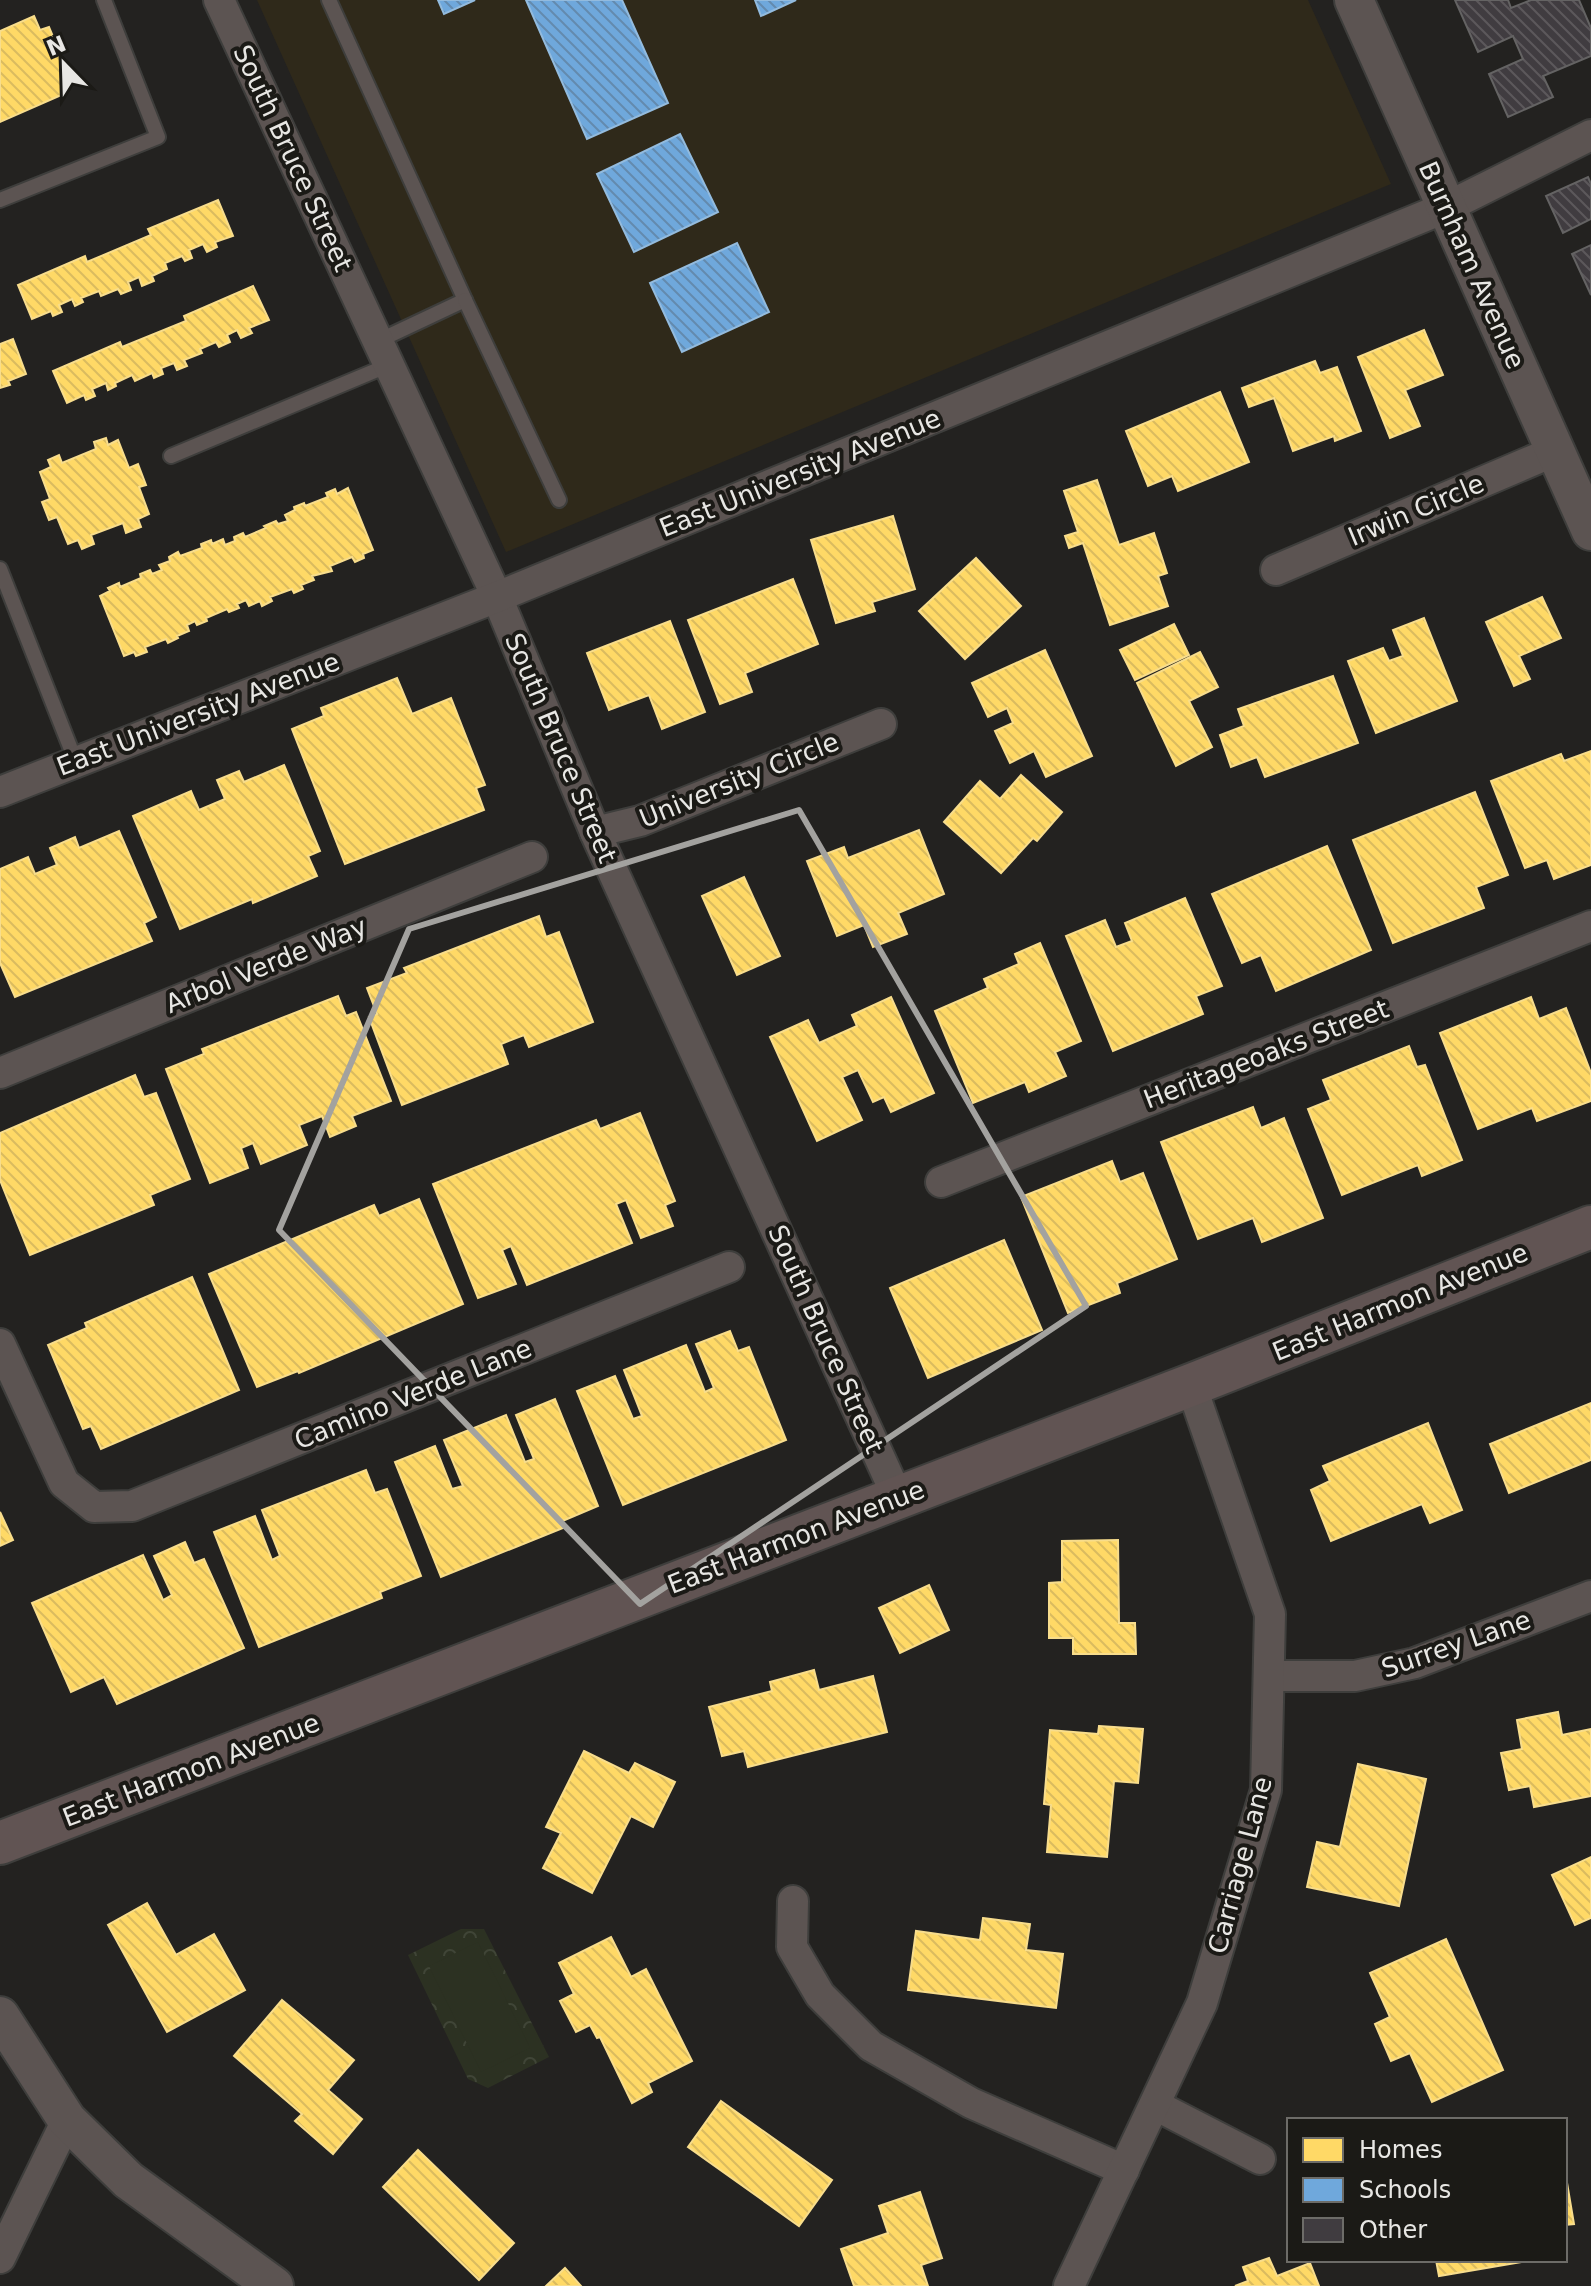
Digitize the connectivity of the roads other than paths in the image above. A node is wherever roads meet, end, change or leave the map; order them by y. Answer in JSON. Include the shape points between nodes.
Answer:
{"nodes":[{"id":1,"x":104,"y":0,"type":"edge"},
{"id":2,"x":219,"y":0,"type":"edge"},
{"id":3,"x":329,"y":0,"type":"edge"},
{"id":4,"x":1354,"y":0,"type":"edge"},
{"id":5,"x":1591,"y":135,"type":"edge"},
{"id":6,"x":0,"y":200,"type":"edge"},
{"id":7,"x":1447,"y":207,"type":"junction"},
{"id":8,"x":465,"y":300,"type":"junction"},
{"id":9,"x":383,"y":353,"type":"junction"},
{"id":10,"x":1555,"y":451,"type":"junction"},
{"id":11,"x":171,"y":456,"type":"dead end"},
{"id":12,"x":559,"y":500,"type":"dead end"},
{"id":13,"x":1591,"y":531,"type":"edge"},
{"id":14,"x":0,"y":569,"type":"edge"},
{"id":15,"x":1276,"y":570,"type":"dead end"},
{"id":16,"x":497,"y":597,"type":"junction"},
{"id":17,"x":881,"y":724,"type":"dead end"},
{"id":18,"x":76,"y":762,"type":"junction"},
{"id":19,"x":0,"y":792,"type":"edge"},
{"id":20,"x":595,"y":832,"type":"junction"},
{"id":21,"x":532,"y":857,"type":"dead end"},
{"id":22,"x":1591,"y":926,"type":"edge"},
{"id":23,"x":0,"y":1073,"type":"edge"},
{"id":24,"x":941,"y":1182,"type":"dead end"},
{"id":25,"x":1591,"y":1227,"type":"edge"},
{"id":26,"x":729,"y":1267,"type":"dead end"},
{"id":27,"x":0,"y":1344,"type":"edge"},
{"id":28,"x":1191,"y":1385,"type":"junction"},
{"id":29,"x":898,"y":1498,"type":"junction"},
{"id":30,"x":1591,"y":1596,"type":"edge"},
{"id":31,"x":1270,"y":1676,"type":"junction"},
{"id":32,"x":0,"y":1843,"type":"edge"},
{"id":33,"x":793,"y":1901,"type":"dead end"},
{"id":34,"x":0,"y":2016,"type":"edge"},
{"id":35,"x":1155,"y":2105,"type":"junction"},
{"id":36,"x":67,"y":2120,"type":"junction"},
{"id":37,"x":1260,"y":2159,"type":"dead end"},
{"id":38,"x":1124,"y":2170,"type":"junction"},
{"id":39,"x":0,"y":2258,"type":"edge"},
{"id":40,"x":274,"y":2286,"type":"edge"},
{"id":41,"x":1069,"y":2286,"type":"edge"}],
"edges":[{"from":1,"to":6,"type":"lane","via":[[158,137]]},
{"from":2,"to":9,"type":"street","name":"South Bruce Street"},
{"from":3,"to":8,"type":"lane"},
{"from":4,"to":7,"type":"street","name":"Burnham Avenue"},
{"from":5,"to":7,"type":"street","name":"East University Avenue"},
{"from":7,"to":10,"type":"street","name":"Burnham Avenue"},
{"from":7,"to":16,"type":"street","name":"East University Avenue"},
{"from":8,"to":9,"type":"lane"},
{"from":8,"to":12,"type":"lane"},
{"from":9,"to":11,"type":"lane"},
{"from":9,"to":16,"type":"street","name":"South Bruce Street"},
{"from":10,"to":13,"type":"street","name":"Burnham Avenue"},
{"from":10,"to":15,"type":"street","name":"Irwin Circle"},
{"from":14,"to":18,"type":"lane"},
{"from":16,"to":18,"type":"street","name":"East University Avenue"},
{"from":16,"to":20,"type":"street","name":"South Bruce Street"},
{"from":17,"to":20,"type":"street","name":"University Circle","via":[[640,821]]},
{"from":18,"to":19,"type":"street","name":"East University Avenue"},
{"from":20,"to":29,"type":"street","name":"South Bruce Street"},
{"from":21,"to":23,"type":"street","name":"Arbol Verde Way"},
{"from":22,"to":24,"type":"street","name":"Heritageoaks Street"},
{"from":25,"to":28,"type":"main road","name":"East Harmon Avenue"},
{"from":26,"to":27,"type":"street","name":"Camino Verde Lane","via":[[132,1506],[94,1507],[64,1483]]},
{"from":28,"to":29,"type":"main road","name":"East Harmon Avenue"},
{"from":28,"to":31,"type":"street","name":"Carriage Lane","via":[[1270,1614]]},
{"from":29,"to":32,"type":"main road","name":"East Harmon Avenue"},
{"from":30,"to":31,"type":"street","name":"Surrey Lane","via":[[1415,1663],[1355,1676]]},
{"from":31,"to":35,"type":"street","name":"Carriage Lane","via":[[1266,1790],[1202,2003]]},
{"from":33,"to":38,"type":"street","via":[[792,1947],[820,1995],[871,2046],[971,2103]]},
{"from":34,"to":36,"type":"street"},
{"from":35,"to":37,"type":"street"},
{"from":35,"to":38,"type":"street","name":"Carriage Lane"},
{"from":36,"to":39,"type":"street"},
{"from":36,"to":40,"type":"street","via":[[128,2180]]},
{"from":38,"to":41,"type":"street","name":"Carriage Lane"}]}
